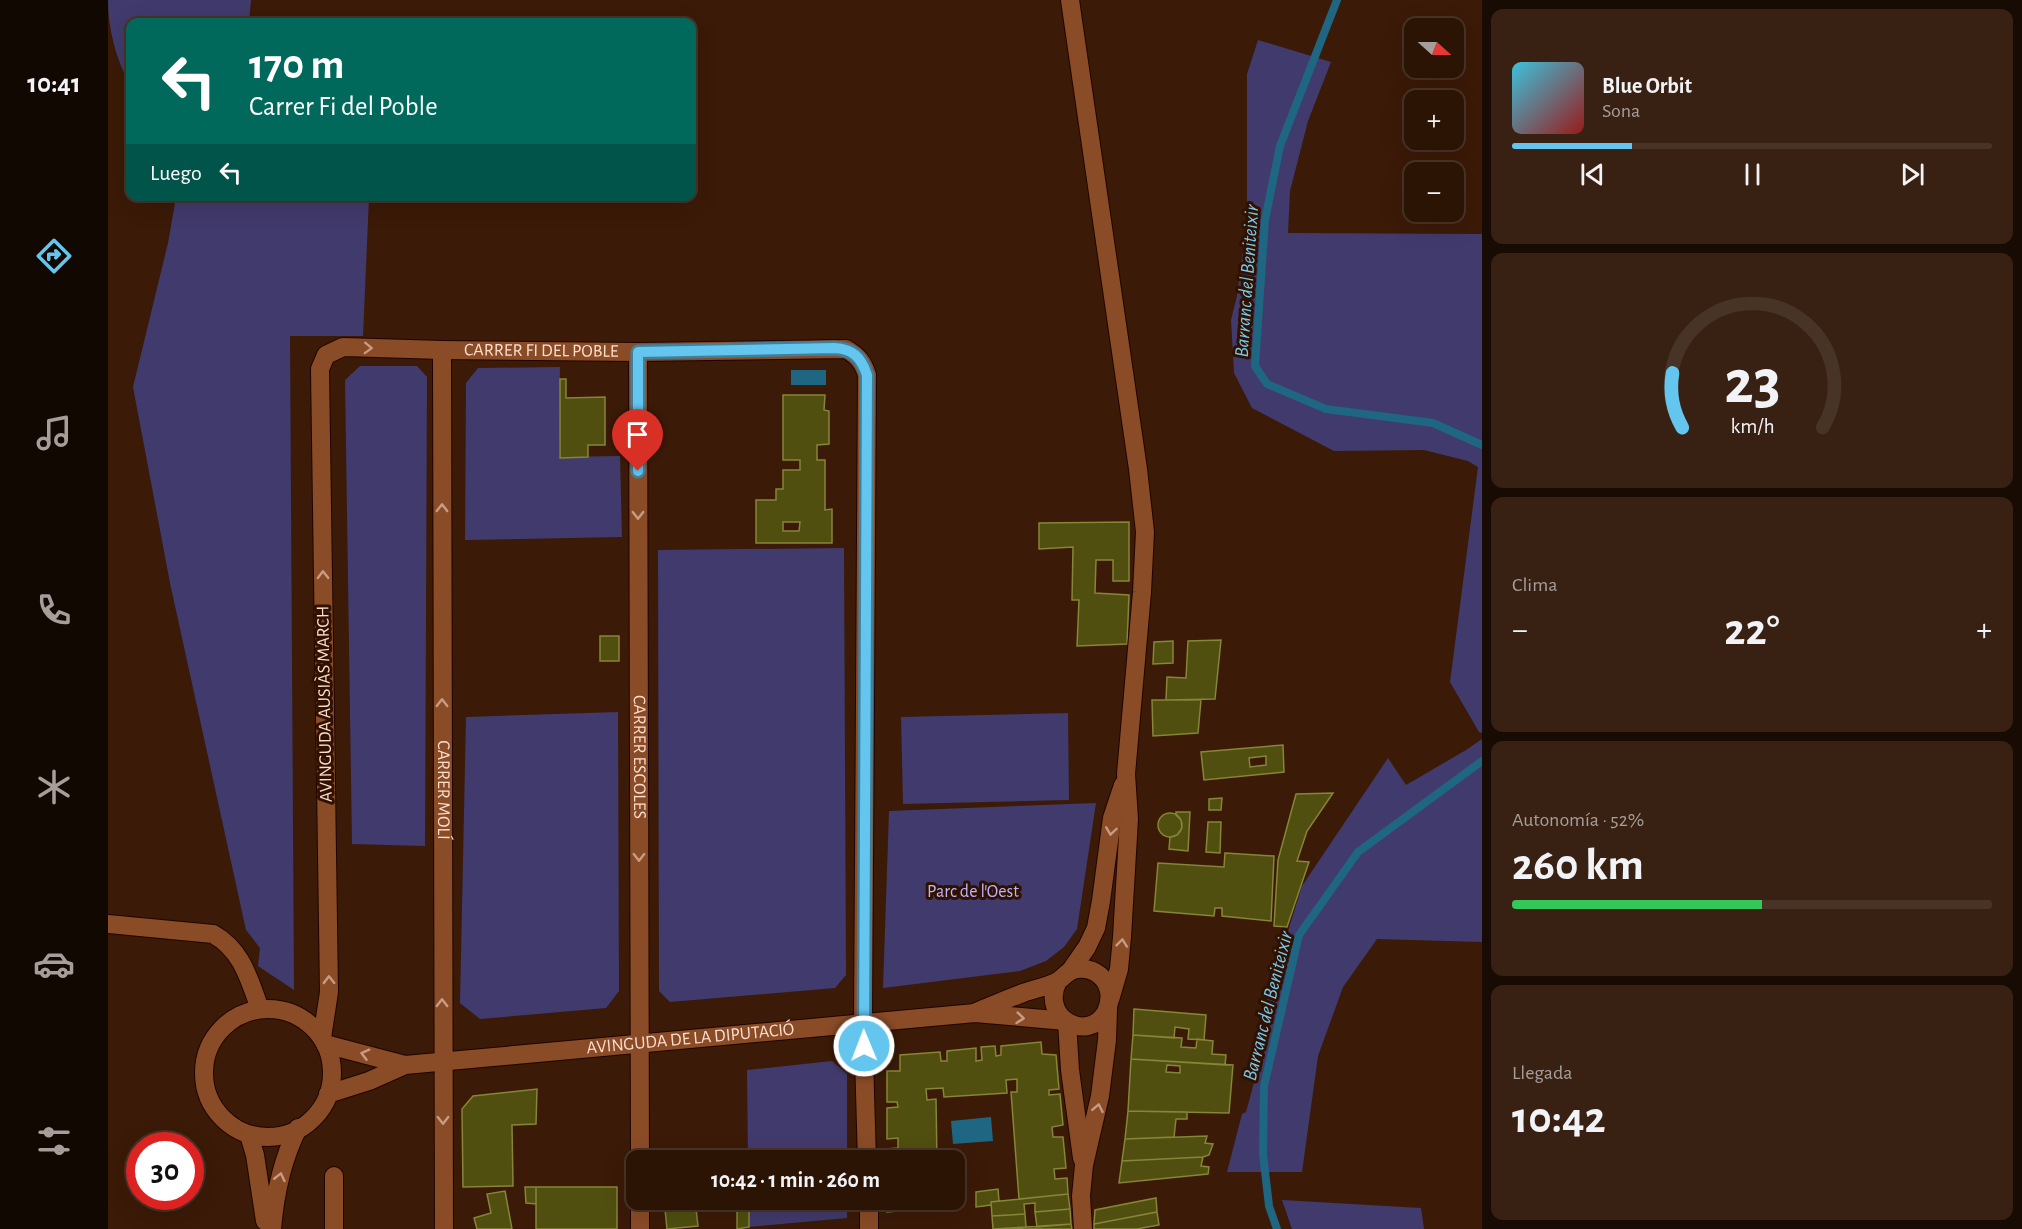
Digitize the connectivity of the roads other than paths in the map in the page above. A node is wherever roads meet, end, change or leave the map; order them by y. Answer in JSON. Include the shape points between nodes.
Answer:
{"nodes":[{"id":1,"x":1070,"y":0,"type":"edge"},
{"id":2,"x":442,"y":350,"type":"junction"},
{"id":3,"x":638,"y":352,"type":"junction"},
{"id":4,"x":320,"y":369,"type":"joint"},
{"id":5,"x":1126,"y":774,"type":"junction"},
{"id":6,"x":108,"y":924,"type":"edge"},
{"id":7,"x":1065,"y":975,"type":"junction"},
{"id":8,"x":1109,"y":1004,"type":"junction"},
{"id":9,"x":260,"y":1009,"type":"junction"},
{"id":10,"x":975,"y":1013,"type":"junction"},
{"id":11,"x":1066,"y":1022,"type":"junction"},
{"id":12,"x":863,"y":1023,"type":"junction"},
{"id":13,"x":323,"y":1041,"type":"junction"},
{"id":14,"x":640,"y":1043,"type":"junction"},
{"id":15,"x":442,"y":1062,"type":"junction"},
{"id":16,"x":405,"y":1065,"type":"junction"},
{"id":17,"x":328,"y":1094,"type":"junction"},
{"id":18,"x":298,"y":1128,"type":"junction"},
{"id":19,"x":249,"y":1135,"type":"junction"},
{"id":20,"x":640,"y":1150,"type":"edge"},
{"id":21,"x":867,"y":1150,"type":"edge"},
{"id":22,"x":1084,"y":1165,"type":"junction"},
{"id":23,"x":334,"y":1176,"type":"dead end"},
{"id":24,"x":640,"y":1210,"type":"edge"},
{"id":25,"x":869,"y":1210,"type":"edge"},
{"id":26,"x":266,"y":1229,"type":"edge"},
{"id":27,"x":272,"y":1229,"type":"edge"},
{"id":28,"x":334,"y":1229,"type":"edge"},
{"id":29,"x":444,"y":1229,"type":"edge"},
{"id":30,"x":640,"y":1229,"type":"edge"},
{"id":31,"x":869,"y":1229,"type":"edge"},
{"id":32,"x":1083,"y":1229,"type":"edge"}],
"edges":[{"from":1,"to":5,"type":"street","via":[[1145,532]]},
{"from":2,"to":3,"type":"street","name":"CARRER FI DEL POBLE"},
{"from":4,"to":2,"type":"street","name":"CARRER FI DEL POBLE","one_way":true,"via":[[326,355],[343,347]]},
{"from":15,"to":2,"type":"street","name":"CARRER MOLÍ","one_way":true},
{"from":3,"to":12,"type":"street","name":"CARRER FI DEL POBLE","via":[[846,349],[863,363],[867,375]]},
{"from":3,"to":14,"type":"street","name":"CARRER ESCOLES","one_way":true},
{"from":13,"to":4,"type":"street","name":"AVINGUDA AUSIÀS MARCH","one_way":true,"via":[[329,992]]},
{"from":5,"to":7,"type":"street","one_way":true,"via":[[1112,818],[1096,928]]},
{"from":8,"to":5,"type":"street","one_way":true,"via":[[1119,969],[1122,937],[1129,819]]},
{"from":6,"to":9,"type":"street","via":[[213,934],[224,940],[236,951]]},
{"from":7,"to":8,"type":"street","via":[[1089,969],[1099,974],[1109,988]]},
{"from":7,"to":10,"type":"street","name":"AVINGUDA DE LA DIPUTACIÓ"},
{"from":7,"to":11,"type":"street","via":[[1053,995],[1053,1003]]},
{"from":8,"to":11,"type":"street","via":[[1098,1021],[1075,1025]]},
{"from":22,"to":8,"type":"street","one_way":true,"via":[[1100,1096]]},
{"from":9,"to":13,"type":"street","via":[[278,1009],[295,1015],[310,1024]]},
{"from":9,"to":19,"type":"street","via":[[243,1014],[216,1035],[204,1067],[210,1101],[220,1116]]},
{"from":10,"to":11,"type":"street","name":"AVINGUDA DE LA DIPUTACIÓ","one_way":true},
{"from":10,"to":12,"type":"street","name":"AVINGUDA DE LA DIPUTACIÓ"},
{"from":11,"to":22,"type":"street"},
{"from":12,"to":14,"type":"street","name":"AVINGUDA DE LA DIPUTACIÓ"},
{"from":12,"to":21,"type":"street"},
{"from":16,"to":13,"type":"street","one_way":true},
{"from":13,"to":17,"type":"street","via":[[332,1068]]},
{"from":14,"to":15,"type":"street","name":"AVINGUDA DE LA DIPUTACIÓ"},
{"from":14,"to":20,"type":"street","name":"CARRER ESCOLES"},
{"from":15,"to":16,"type":"street","name":"AVINGUDA DE LA DIPUTACIÓ"},
{"from":15,"to":29,"type":"street","name":"CARRER MOLÍ","one_way":true},
{"from":16,"to":17,"type":"street"},
{"from":17,"to":18,"type":"street","via":[[313,1119]]},
{"from":18,"to":19,"type":"street","via":[[285,1135]]},
{"from":27,"to":18,"type":"street","one_way":true,"via":[[282,1168]]},
{"from":19,"to":26,"type":"street"},
{"from":22,"to":32,"type":"street"},
{"from":23,"to":28,"type":"street"},
{"from":24,"to":30,"type":"street"},
{"from":25,"to":31,"type":"street"}]}
